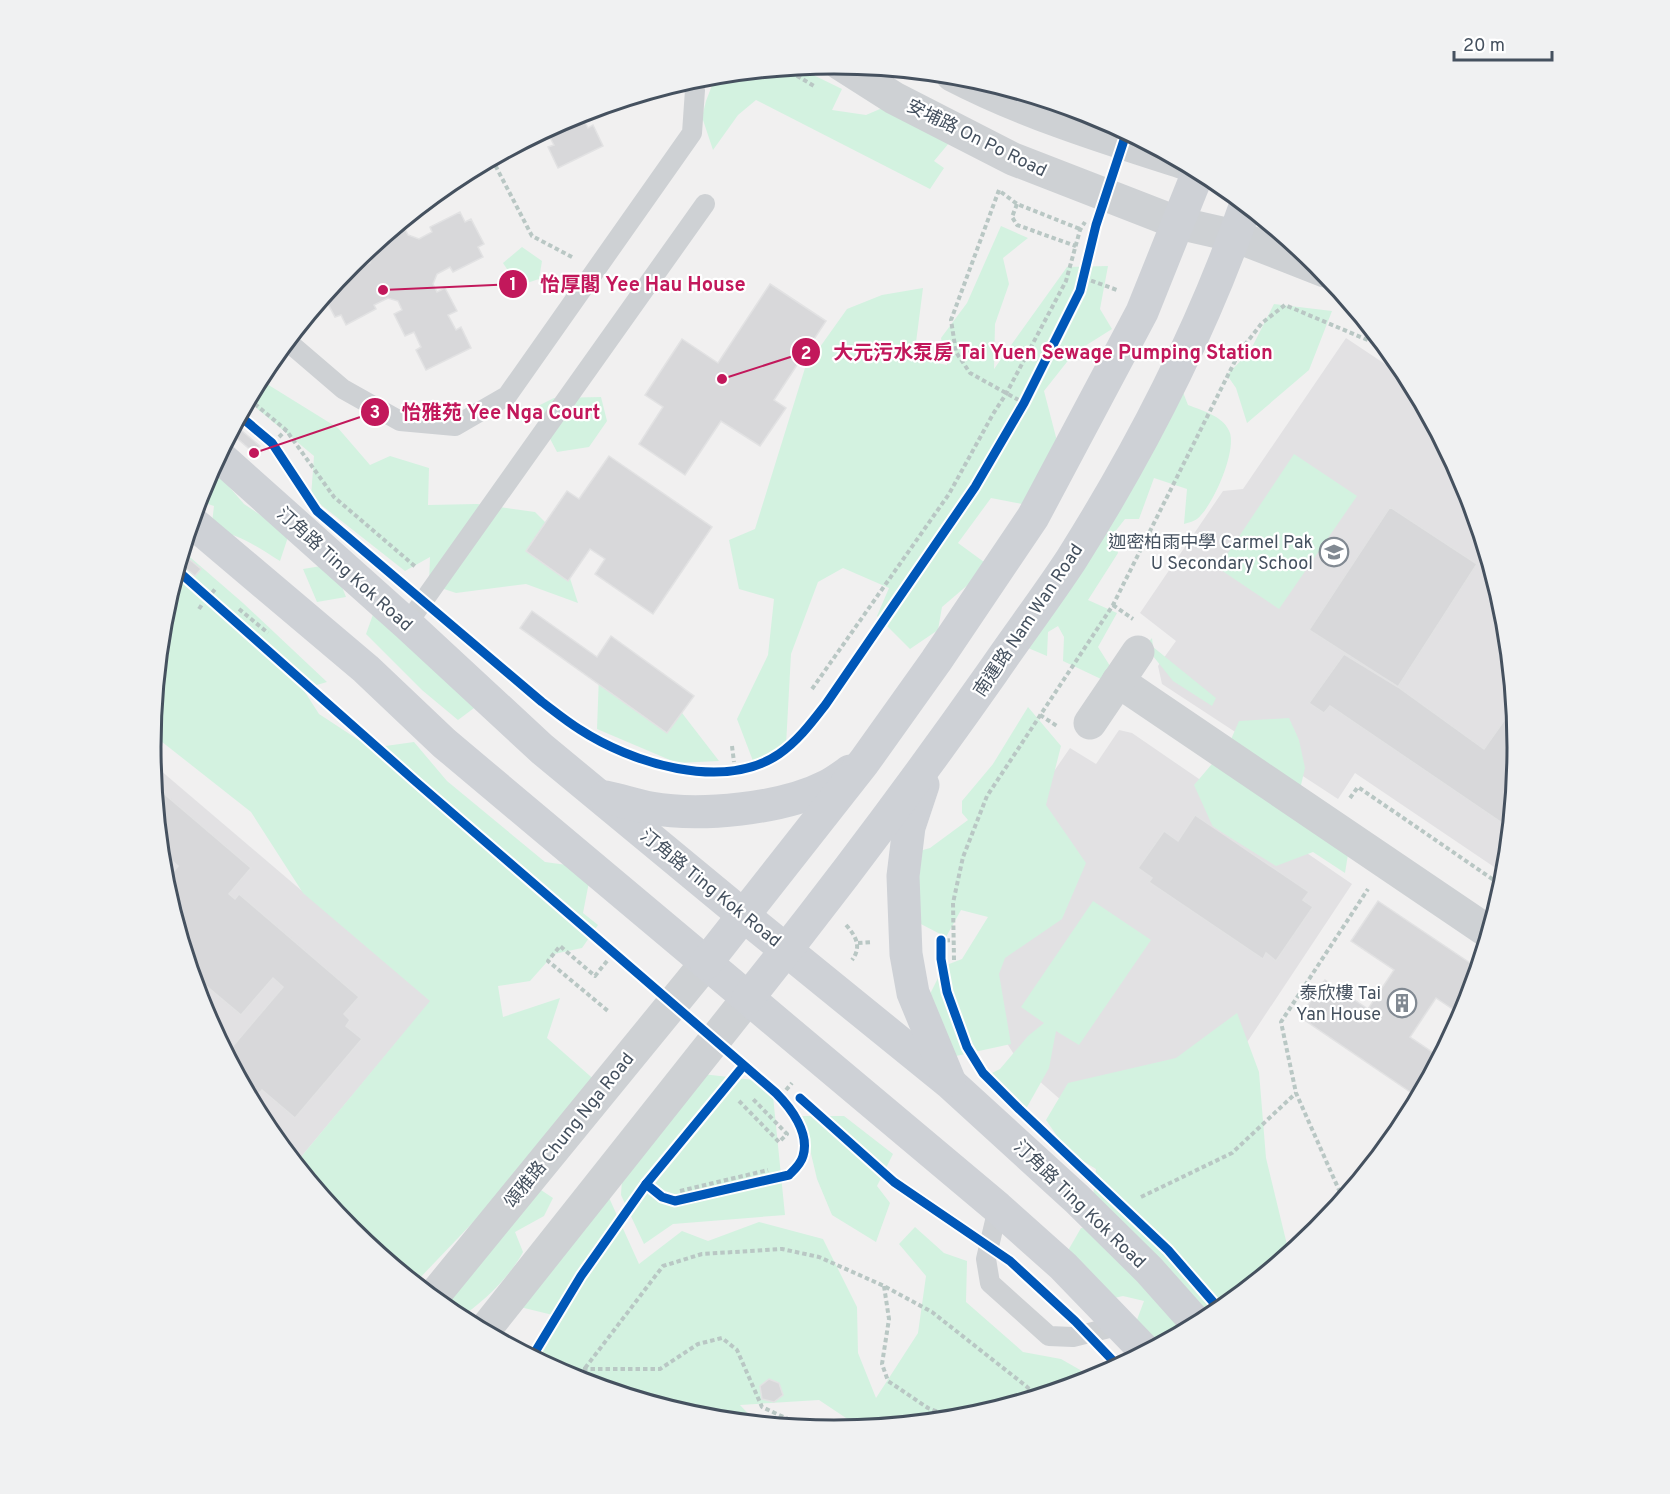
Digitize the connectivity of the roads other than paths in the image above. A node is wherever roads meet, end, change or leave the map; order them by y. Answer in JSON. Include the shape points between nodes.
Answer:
{"nodes":[{"id":1,"x":857,"y":75,"type":"edge"},
{"id":2,"x":694,"y":88,"type":"edge"},
{"id":3,"x":985,"y":90,"type":"edge"},
{"id":4,"x":1150,"y":152,"type":"edge"},
{"id":5,"x":1196,"y":179,"type":"edge"},
{"id":6,"x":705,"y":204,"type":"dead end"},
{"id":7,"x":1243,"y":212,"type":"edge"},
{"id":8,"x":1178,"y":223,"type":"junction"},
{"id":9,"x":1235,"y":236,"type":"junction"},
{"id":10,"x":1301,"y":262,"type":"edge"},
{"id":11,"x":294,"y":347,"type":"edge"},
{"id":12,"x":225,"y":462,"type":"edge"},
{"id":13,"x":198,"y":527,"type":"edge"},
{"id":14,"x":407,"y":624,"type":"junction"},
{"id":15,"x":1138,"y":652,"type":"dead end"},
{"id":16,"x":1118,"y":681,"type":"junction"},
{"id":17,"x":1078,"y":728,"type":"road end"},
{"id":18,"x":931,"y":760,"type":"junction"},
{"id":19,"x":864,"y":762,"type":"junction"},
{"id":20,"x":598,"y":795,"type":"junction"},
{"id":21,"x":744,"y":916,"type":"junction"},
{"id":22,"x":1484,"y":929,"type":"edge"},
{"id":23,"x":786,"y":950,"type":"junction"},
{"id":24,"x":706,"y":963,"type":"junction"},
{"id":25,"x":748,"y":998,"type":"junction"},
{"id":26,"x":951,"y":1084,"type":"junction"},
{"id":27,"x":998,"y":1208,"type":"junction"},
{"id":28,"x":438,"y":1291,"type":"edge"},
{"id":29,"x":1192,"y":1318,"type":"edge"},
{"id":30,"x":489,"y":1325,"type":"edge"},
{"id":31,"x":1121,"y":1326,"type":"junction"},
{"id":32,"x":1141,"y":1347,"type":"edge"}],
"edges":[{"from":1,"to":8,"type":"street","name":"安埔路 On Po Road","via":[[894,98],[1013,159]]},
{"from":2,"to":11,"type":"lane","via":[[692,133],[507,396],[455,426],[400,421],[343,389]]},
{"from":3,"to":4,"type":"street","via":[[1075,128]]},
{"from":5,"to":8,"type":"main road"},
{"from":6,"to":14,"type":"lane"},
{"from":7,"to":9,"type":"main road","name":"南運路 Nam Wan Road"},
{"from":8,"to":9,"type":"street","name":"安埔路 On Po Road"},
{"from":8,"to":19,"type":"main road","via":[[1142,312],[1033,517]]},
{"from":9,"to":10,"type":"street","name":"安埔路 On Po Road"},
{"from":9,"to":18,"type":"main road","name":"南運路 Nam Wan Road","via":[[1185,353],[1118,483],[1069,562]]},
{"from":12,"to":14,"type":"main road","name":"汀角路 Ting Kok Road"},
{"from":13,"to":24,"type":"main road","via":[[366,669],[444,743]]},
{"from":14,"to":20,"type":"main road","name":"汀角路 Ting Kok Road","via":[[542,749]]},
{"from":15,"to":16,"type":"street"},
{"from":16,"to":17,"type":"street"},
{"from":16,"to":22,"type":"street"},
{"from":18,"to":23,"type":"main road","name":"南運路 Nam Wan Road"},
{"from":18,"to":26,"type":"main road","via":[[909,827],[903,876],[905,941],[913,993]]},
{"from":19,"to":20,"type":"main road","via":[[827,786],[786,802],[739,808],[702,812],[652,808]]},
{"from":19,"to":21,"type":"main road"},
{"from":20,"to":21,"type":"main road","name":"汀角路 Ting Kok Road"},
{"from":21,"to":23,"type":"main road","name":"汀角路 Ting Kok Road"},
{"from":21,"to":24,"type":"main road"},
{"from":23,"to":25,"type":"main road","name":"南運路 Nam Wan Road"},
{"from":23,"to":26,"type":"main road","name":"汀角路 Ting Kok Road"},
{"from":24,"to":25,"type":"main road"},
{"from":24,"to":28,"type":"street","name":"頌雅路 Chung Nga Road"},
{"from":25,"to":27,"type":"main road"},
{"from":25,"to":30,"type":"street"},
{"from":26,"to":29,"type":"main road","name":"汀角路 Ting Kok Road","via":[[1077,1199]]},
{"from":27,"to":31,"type":"main road","via":[[1063,1266]]},
{"from":27,"to":31,"type":"lane","via":[[986,1259],[990,1282],[1049,1336],[1073,1337]]},
{"from":31,"to":32,"type":"main road"}]}
